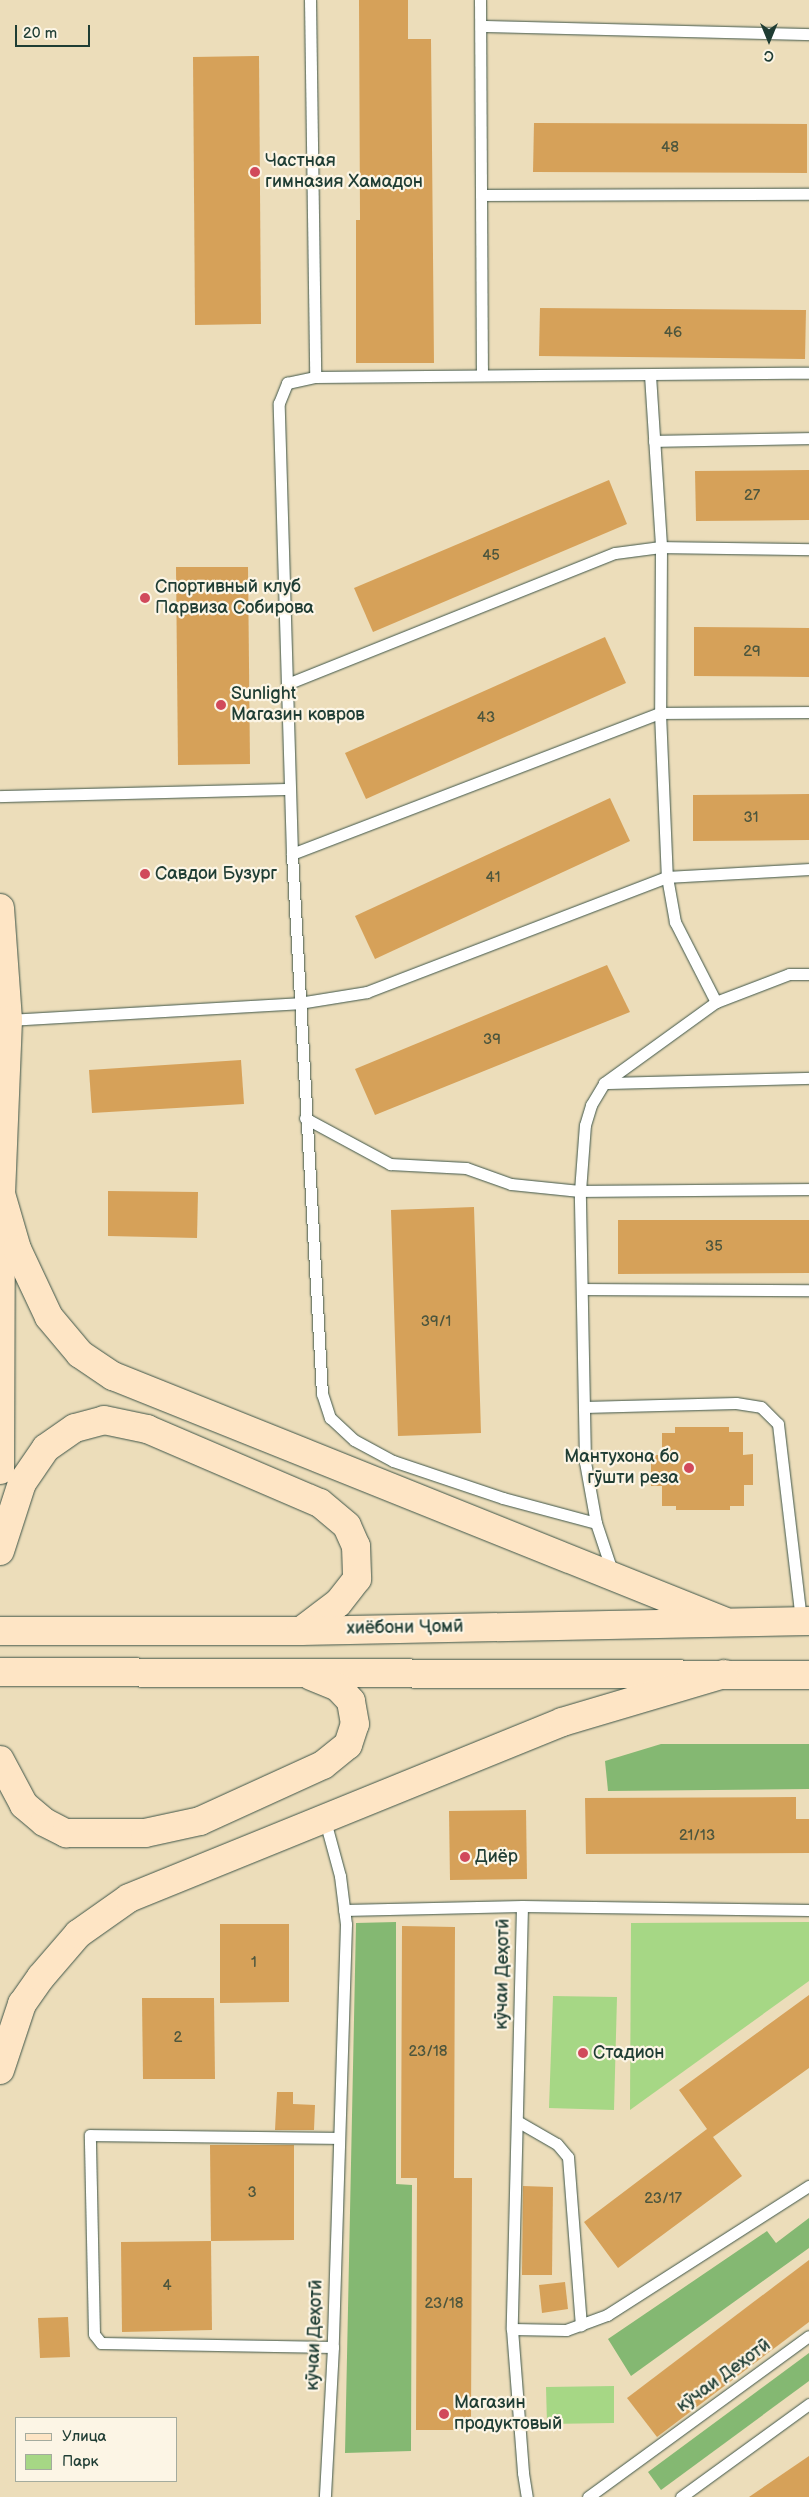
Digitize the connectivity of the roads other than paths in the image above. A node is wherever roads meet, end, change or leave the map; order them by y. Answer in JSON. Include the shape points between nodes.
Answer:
{"nodes":[{"id":1,"x":310,"y":0,"type":"edge"},
{"id":2,"x":480,"y":0,"type":"edge"},
{"id":3,"x":481,"y":26,"type":"junction"},
{"id":4,"x":809,"y":34,"type":"edge"},
{"id":5,"x":809,"y":194,"type":"edge"},
{"id":6,"x":482,"y":195,"type":"junction"},
{"id":7,"x":809,"y":373,"type":"edge"},
{"id":8,"x":482,"y":374,"type":"junction"},
{"id":9,"x":650,"y":375,"type":"junction"},
{"id":10,"x":315,"y":377,"type":"junction"},
{"id":11,"x":809,"y":438,"type":"edge"},
{"id":12,"x":654,"y":440,"type":"junction"},
{"id":13,"x":661,"y":547,"type":"junction"},
{"id":14,"x":809,"y":549,"type":"edge"},
{"id":15,"x":287,"y":684,"type":"junction"},
{"id":16,"x":809,"y":712,"type":"edge"},
{"id":17,"x":660,"y":713,"type":"junction"},
{"id":18,"x":290,"y":789,"type":"junction"},
{"id":19,"x":0,"y":796,"type":"edge"},
{"id":20,"x":292,"y":854,"type":"junction"},
{"id":21,"x":809,"y":869,"type":"edge"},
{"id":22,"x":667,"y":877,"type":"junction"},
{"id":23,"x":0,"y":908,"type":"edge"},
{"id":24,"x":809,"y":974,"type":"edge"},
{"id":25,"x":716,"y":1002,"type":"junction"},
{"id":26,"x":299,"y":1003,"type":"junction"},
{"id":27,"x":8,"y":1020,"type":"junction"},
{"id":28,"x":809,"y":1078,"type":"edge"},
{"id":29,"x":604,"y":1083,"type":"junction"},
{"id":30,"x":305,"y":1118,"type":"junction"},
{"id":31,"x":580,"y":1190,"type":"junction"},
{"id":32,"x":809,"y":1190,"type":"edge"},
{"id":33,"x":1,"y":1194,"type":"edge"},
{"id":34,"x":582,"y":1288,"type":"junction"},
{"id":35,"x":809,"y":1290,"type":"edge"},
{"id":36,"x":584,"y":1407,"type":"junction"},
{"id":37,"x":0,"y":1470,"type":"edge"},
{"id":38,"x":596,"y":1523,"type":"junction"},
{"id":39,"x":0,"y":1551,"type":"edge"},
{"id":40,"x":614,"y":1578,"type":"junction"},
{"id":41,"x":724,"y":1621,"type":"junction"},
{"id":42,"x":805,"y":1621,"type":"edge"},
{"id":43,"x":11,"y":1631,"type":"edge"},
{"id":44,"x":302,"y":1631,"type":"junction"},
{"id":45,"x":10,"y":1672,"type":"edge"},
{"id":46,"x":304,"y":1673,"type":"junction"},
{"id":47,"x":724,"y":1674,"type":"junction"},
{"id":48,"x":809,"y":1674,"type":"edge"},
{"id":49,"x":0,"y":1760,"type":"edge"},
{"id":50,"x":324,"y":1817,"type":"junction"},
{"id":51,"x":522,"y":1906,"type":"junction"},
{"id":52,"x":344,"y":1910,"type":"junction"},
{"id":53,"x":809,"y":1910,"type":"edge"},
{"id":54,"x":0,"y":2070,"type":"edge"},
{"id":55,"x":517,"y":2121,"type":"junction"},
{"id":56,"x":339,"y":2138,"type":"dead end"},
{"id":57,"x":809,"y":2186,"type":"edge"},
{"id":58,"x":581,"y":2325,"type":"junction"},
{"id":59,"x":512,"y":2329,"type":"junction"},
{"id":60,"x":809,"y":2336,"type":"edge"},
{"id":61,"x":333,"y":2347,"type":"junction"},
{"id":62,"x":809,"y":2404,"type":"edge"},
{"id":63,"x":325,"y":2497,"type":"edge"},
{"id":64,"x":527,"y":2497,"type":"edge"},
{"id":65,"x":588,"y":2497,"type":"edge"},
{"id":66,"x":681,"y":2497,"type":"edge"}],
"edges":[{"from":1,"to":10,"type":"lane"},
{"from":2,"to":3,"type":"lane"},
{"from":3,"to":4,"type":"lane"},
{"from":3,"to":6,"type":"lane"},
{"from":5,"to":6,"type":"lane"},
{"from":6,"to":8,"type":"lane"},
{"from":7,"to":9,"type":"lane"},
{"from":8,"to":9,"type":"lane"},
{"from":8,"to":10,"type":"lane"},
{"from":9,"to":12,"type":"lane"},
{"from":10,"to":15,"type":"lane","via":[[287,383],[279,403]]},
{"from":11,"to":12,"type":"lane"},
{"from":12,"to":13,"type":"lane"},
{"from":13,"to":14,"type":"lane"},
{"from":13,"to":15,"type":"lane","via":[[615,553]]},
{"from":13,"to":17,"type":"lane"},
{"from":15,"to":18,"type":"lane"},
{"from":16,"to":17,"type":"lane"},
{"from":17,"to":20,"type":"lane"},
{"from":17,"to":22,"type":"lane"},
{"from":18,"to":19,"type":"lane"},
{"from":18,"to":20,"type":"lane"},
{"from":20,"to":26,"type":"lane"},
{"from":21,"to":22,"type":"lane"},
{"from":22,"to":25,"type":"lane","via":[[675,922]]},
{"from":22,"to":26,"type":"lane","via":[[367,992]]},
{"from":23,"to":27,"type":"main road"},
{"from":24,"to":25,"type":"lane","via":[[789,974]]},
{"from":25,"to":29,"type":"lane"},
{"from":26,"to":27,"type":"lane"},
{"from":26,"to":30,"type":"lane"},
{"from":27,"to":33,"type":"main road"},
{"from":28,"to":29,"type":"lane"},
{"from":29,"to":31,"type":"lane","via":[[591,1105],[585,1126]]},
{"from":30,"to":31,"type":"lane","via":[[390,1164],[466,1168],[511,1184]]},
{"from":30,"to":38,"type":"lane","via":[[317,1341],[322,1394],[330,1418],[354,1440],[393,1461],[503,1498]]},
{"from":31,"to":32,"type":"lane"},
{"from":31,"to":34,"type":"lane"},
{"from":33,"to":37,"type":"main road"},
{"from":33,"to":40,"type":"main road","via":[[17,1249],[48,1317],[80,1354],[113,1376]]},
{"from":34,"to":35,"type":"lane"},
{"from":34,"to":36,"type":"lane"},
{"from":36,"to":38,"type":"lane","via":[[585,1462]]},
{"from":36,"to":42,"type":"lane","via":[[736,1403],[761,1407],[778,1424]]},
{"from":38,"to":40,"type":"lane"},
{"from":39,"to":44,"type":"main road","via":[[22,1483],[46,1448],[75,1428],[104,1420],[147,1429],[320,1503],[347,1526],[356,1546],[357,1579],[338,1603]]},
{"from":40,"to":41,"type":"main road"},
{"from":41,"to":42,"type":"main road","name":"хиёбони Ҷомӣ"},
{"from":41,"to":44,"type":"main road","name":"хиёбони Ҷомӣ"},
{"from":43,"to":44,"type":"main road","name":"хиёбони Ҷомӣ"},
{"from":45,"to":46,"type":"main road"},
{"from":46,"to":47,"type":"main road"},
{"from":46,"to":49,"type":"main road","via":[[338,1687],[351,1701],[355,1724],[348,1745],[324,1765],[200,1821],[144,1833],[66,1833],[44,1822],[24,1805]]},
{"from":47,"to":48,"type":"main road"},
{"from":47,"to":50,"type":"main road","via":[[562,1722]]},
{"from":50,"to":52,"type":"lane","name":"кӯчаи Деҳотӣ","via":[[340,1876]]},
{"from":50,"to":54,"type":"main road","via":[[129,1898],[78,1934],[22,2004]]},
{"from":51,"to":52,"type":"lane"},
{"from":51,"to":53,"type":"lane","name":"кӯчаи Деҳотӣ"},
{"from":51,"to":55,"type":"lane","name":"кӯчаи Деҳотӣ"},
{"from":52,"to":61,"type":"lane","name":"кӯчаи Деҳотӣ"},
{"from":55,"to":58,"type":"lane","via":[[557,2144],[568,2157]]},
{"from":55,"to":59,"type":"lane","name":"кӯчаи Деҳотӣ"},
{"from":56,"to":61,"type":"lane","via":[[90,2135],[94,2334],[101,2343]]},
{"from":57,"to":58,"type":"lane","via":[[607,2315]]},
{"from":58,"to":59,"type":"lane","via":[[551,2331]]},
{"from":59,"to":64,"type":"lane","name":"кӯчаи Деҳотӣ"},
{"from":60,"to":65,"type":"lane","name":"кӯчаи Деҳотӣ"},
{"from":61,"to":63,"type":"lane","name":"кӯчаи Деҳотӣ"},
{"from":62,"to":66,"type":"lane"}]}
